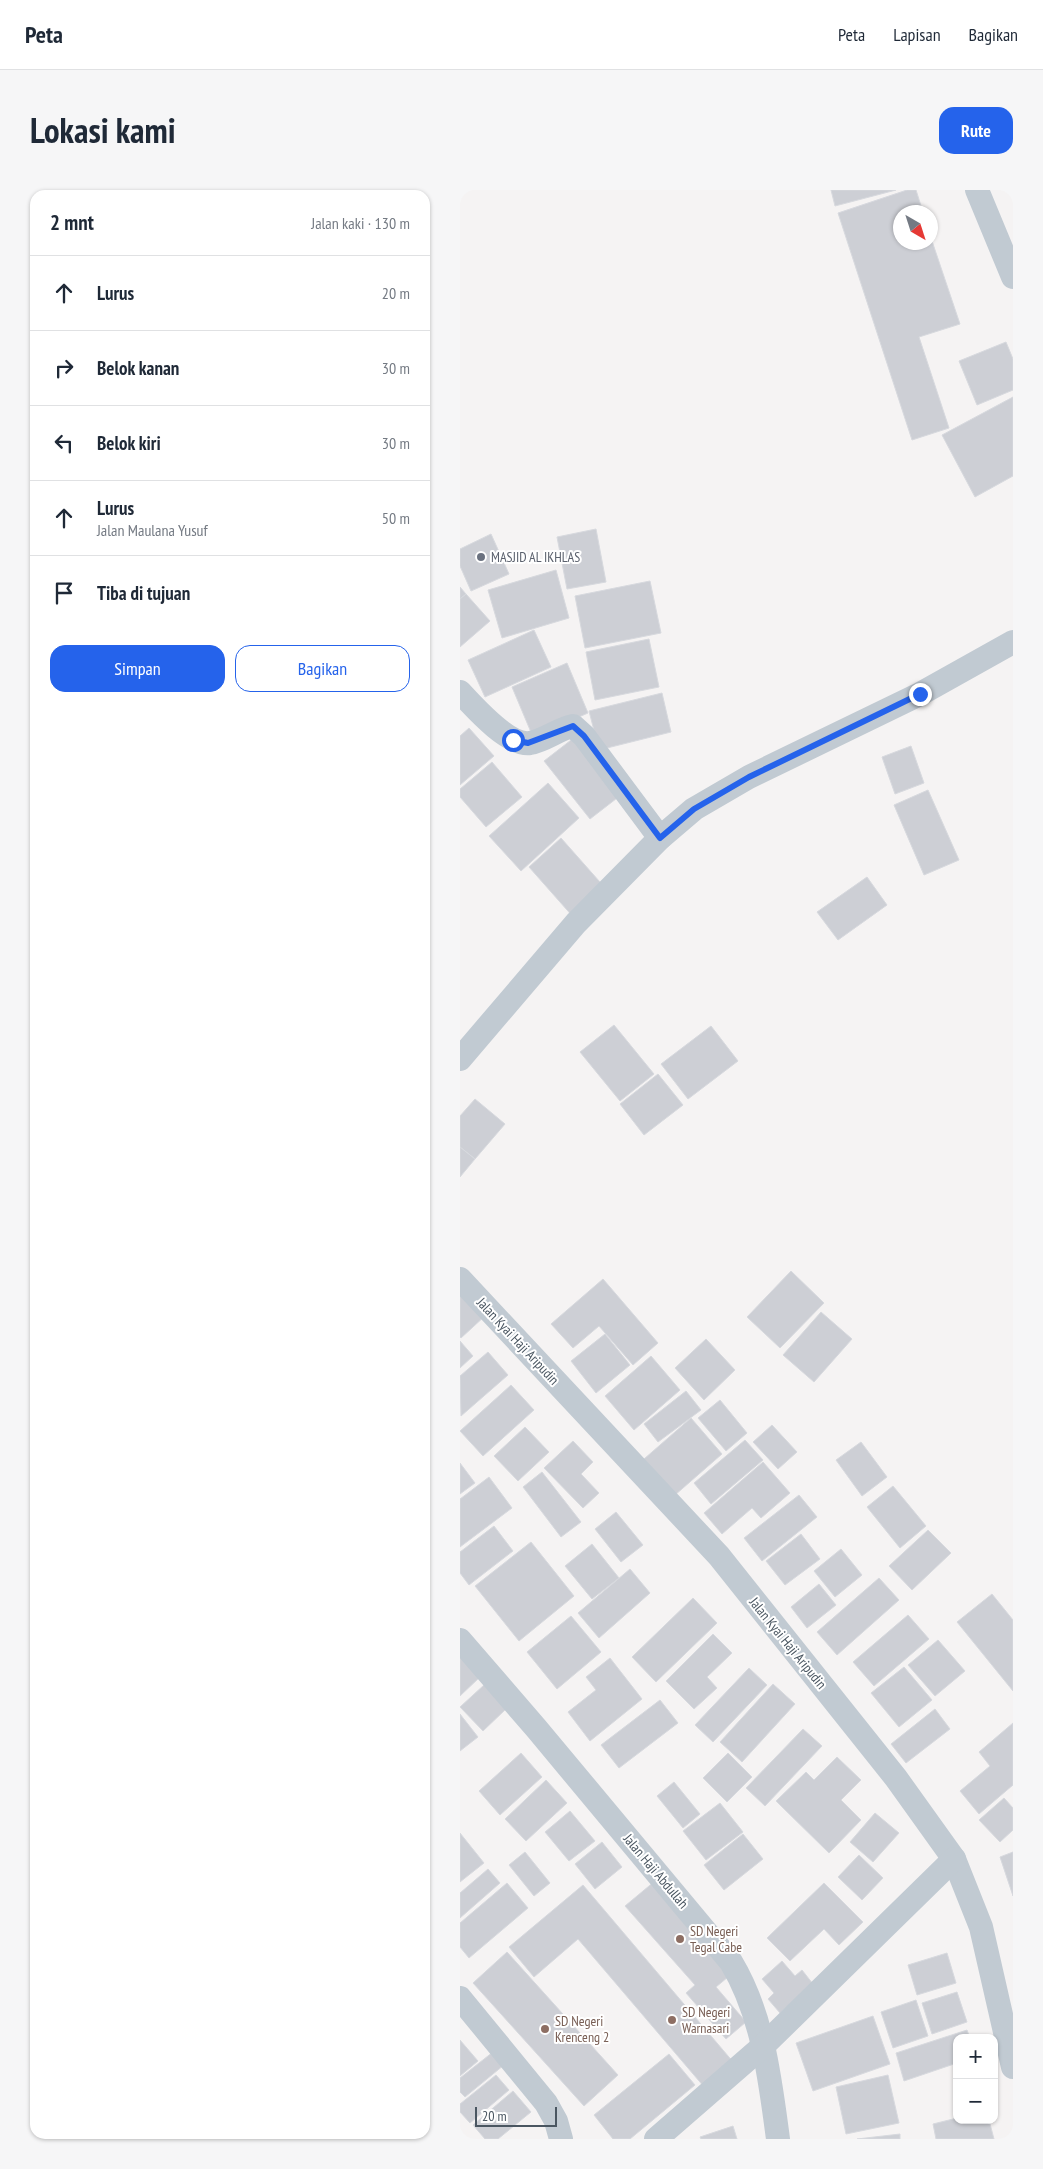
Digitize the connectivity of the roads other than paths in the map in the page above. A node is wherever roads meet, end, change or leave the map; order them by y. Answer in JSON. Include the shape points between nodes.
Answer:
{"nodes":[{"id":1,"x":977,"y":190,"type":"edge"},
{"id":2,"x":1013,"y":277,"type":"edge"},
{"id":3,"x":1013,"y":642,"type":"edge"},
{"id":4,"x":460,"y":692,"type":"edge"},
{"id":5,"x":660,"y":838,"type":"junction"},
{"id":6,"x":462,"y":1046,"type":"edge"},
{"id":7,"x":460,"y":1279,"type":"edge"},
{"id":8,"x":460,"y":1640,"type":"edge"},
{"id":9,"x":954,"y":1859,"type":"junction"},
{"id":10,"x":460,"y":1998,"type":"edge"},
{"id":11,"x":763,"y":2046,"type":"junction"},
{"id":12,"x":1013,"y":2067,"type":"edge"},
{"id":13,"x":561,"y":2139,"type":"edge"},
{"id":14,"x":656,"y":2139,"type":"edge"},
{"id":15,"x":778,"y":2139,"type":"edge"}],
"edges":[{"from":1,"to":2,"type":"street"},
{"from":3,"to":5,"type":"street","via":[[920,694],[749,777],[694,809]]},
{"from":4,"to":5,"type":"street","via":[[513,740],[528,743],[573,726],[584,736]]},
{"from":5,"to":6,"type":"street","via":[[576,922]]},
{"from":7,"to":9,"type":"street","name":"Jalan Kyai Haji Aripudin","via":[[719,1556],[896,1778]]},
{"from":8,"to":11,"type":"street","name":"Jalan Haji Abdullah","via":[[732,1962],[744,1983]]},
{"from":9,"to":11,"type":"street"},
{"from":9,"to":12,"type":"street","name":"Jalan Kyai Haji Aripudin","via":[[981,1927]]},
{"from":10,"to":13,"type":"street","via":[[546,2103]]},
{"from":11,"to":14,"type":"street"},
{"from":11,"to":15,"type":"street","name":"Jalan Haji Abdullah"}]}
